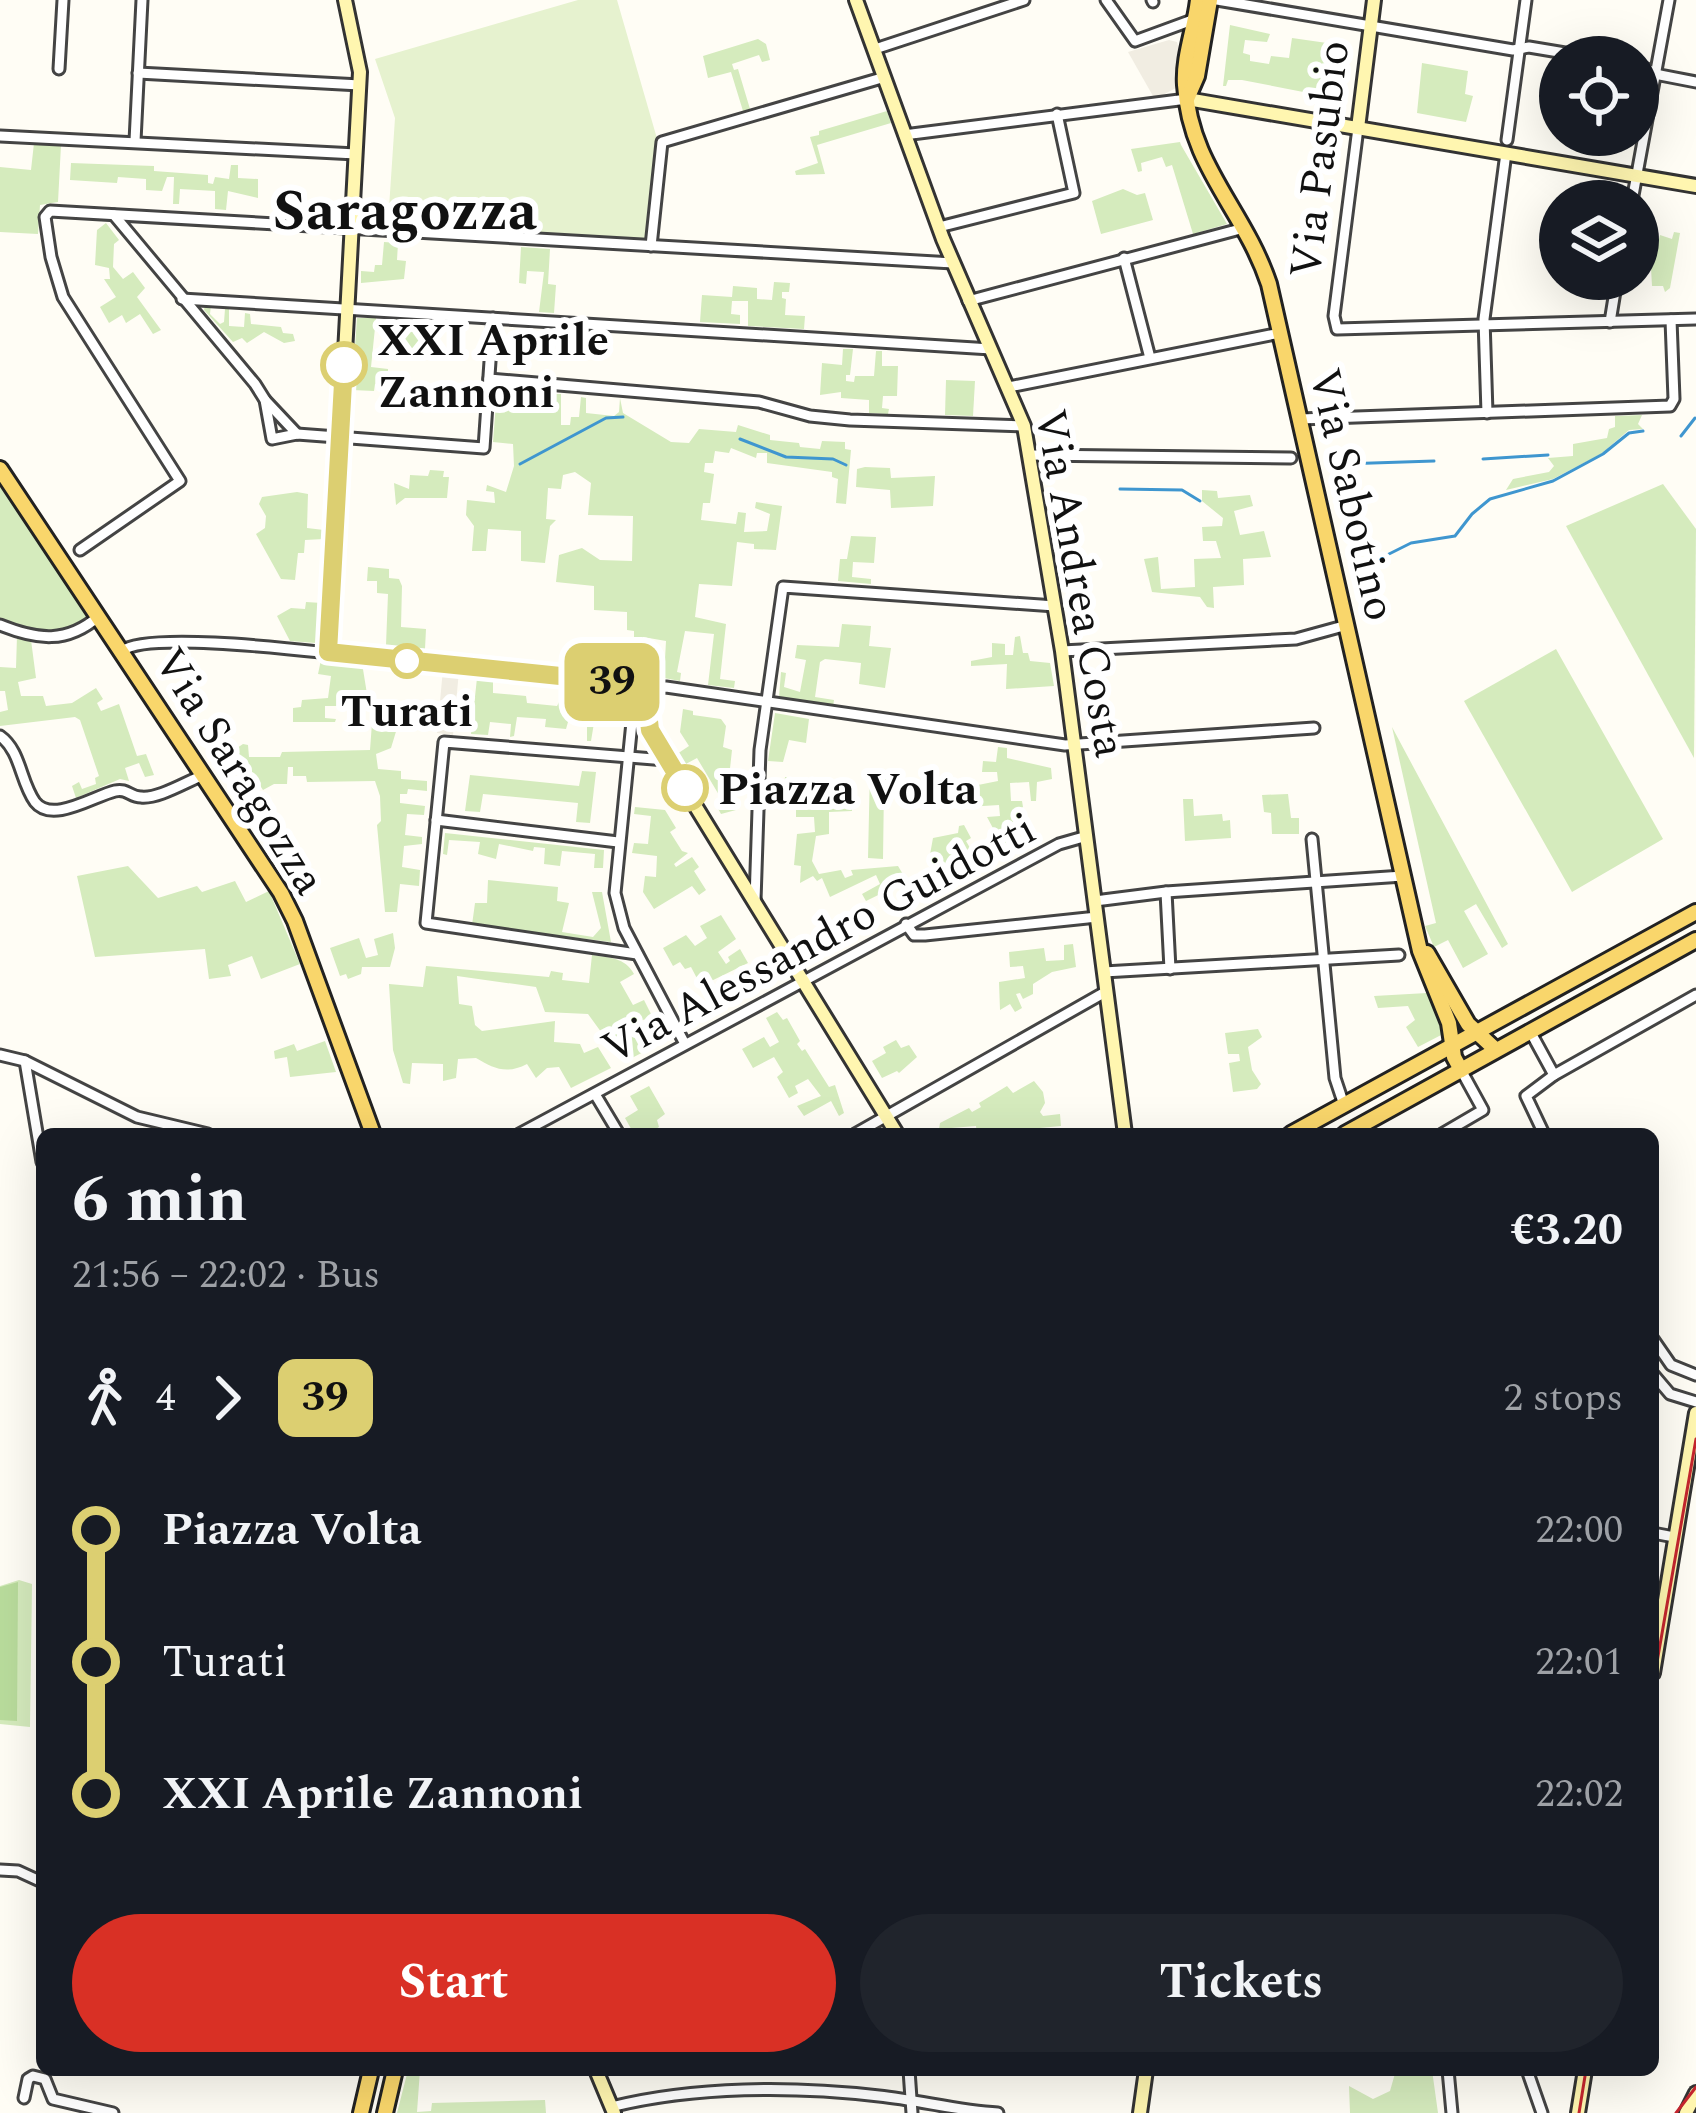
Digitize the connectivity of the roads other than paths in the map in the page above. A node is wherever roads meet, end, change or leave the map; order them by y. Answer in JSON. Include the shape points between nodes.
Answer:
{"nodes":[{"id":1,"x":63,"y":0,"type":"edge"},
{"id":2,"x":142,"y":0,"type":"edge"},
{"id":3,"x":345,"y":0,"type":"edge"},
{"id":4,"x":856,"y":0,"type":"edge"},
{"id":5,"x":972,"y":0,"type":"edge"},
{"id":6,"x":1024,"y":0,"type":"edge"},
{"id":7,"x":1106,"y":0,"type":"edge"},
{"id":8,"x":1198,"y":0,"type":"edge"},
{"id":9,"x":1213,"y":0,"type":"edge"},
{"id":10,"x":1375,"y":0,"type":"edge"},
{"id":11,"x":1526,"y":0,"type":"edge"},
{"id":12,"x":1669,"y":0,"type":"edge"},
{"id":13,"x":980,"y":16,"type":"junction"},
{"id":14,"x":1158,"y":17,"type":"dead end"},
{"id":15,"x":1196,"y":19,"type":"junction"},
{"id":16,"x":1371,"y":26,"type":"junction"},
{"id":17,"x":1163,"y":32,"type":"junction"},
{"id":18,"x":875,"y":49,"type":"junction"},
{"id":19,"x":1520,"y":49,"type":"junction"},
{"id":20,"x":1539,"y":51,"type":"edge"},
{"id":21,"x":1659,"y":53,"type":"edge"},
{"id":22,"x":1188,"y":56,"type":"junction"},
{"id":23,"x":58,"y":69,"type":"dead end"},
{"id":24,"x":138,"y":73,"type":"junction"},
{"id":25,"x":1659,"y":75,"type":"edge"},
{"id":26,"x":885,"y":77,"type":"junction"},
{"id":27,"x":1696,"y":82,"type":"edge"},
{"id":28,"x":360,"y":86,"type":"junction"},
{"id":29,"x":1187,"y":100,"type":"junction"},
{"id":30,"x":1057,"y":114,"type":"junction"},
{"id":31,"x":1358,"y":128,"type":"junction"},
{"id":32,"x":904,"y":135,"type":"junction"},
{"id":33,"x":0,"y":136,"type":"edge"},
{"id":34,"x":135,"y":141,"type":"junction"},
{"id":35,"x":1507,"y":146,"type":"junction"},
{"id":36,"x":356,"y":154,"type":"junction"},
{"id":37,"x":1640,"y":156,"type":"edge"},
{"id":38,"x":1636,"y":176,"type":"junction"},
{"id":39,"x":1635,"y":180,"type":"edge"},
{"id":40,"x":1696,"y":186,"type":"edge"},
{"id":41,"x":114,"y":215,"type":"junction"},
{"id":42,"x":352,"y":227,"type":"junction"},
{"id":43,"x":939,"y":227,"type":"junction"},
{"id":44,"x":1244,"y":228,"type":"junction"},
{"id":45,"x":651,"y":246,"type":"junction"},
{"id":46,"x":1124,"y":258,"type":"junction"},
{"id":47,"x":953,"y":263,"type":"junction"},
{"id":48,"x":182,"y":299,"type":"junction"},
{"id":49,"x":1614,"y":300,"type":"edge"},
{"id":50,"x":968,"y":301,"type":"junction"},
{"id":51,"x":347,"y":308,"type":"junction"},
{"id":52,"x":493,"y":318,"type":"junction"},
{"id":53,"x":1696,"y":319,"type":"edge"},
{"id":54,"x":1671,"y":320,"type":"junction"},
{"id":55,"x":1610,"y":322,"type":"junction"},
{"id":56,"x":1484,"y":326,"type":"junction"},
{"id":57,"x":1280,"y":333,"type":"junction"},
{"id":58,"x":991,"y":349,"type":"junction"},
{"id":59,"x":1150,"y":358,"type":"junction"},
{"id":60,"x":489,"y":379,"type":"junction"},
{"id":61,"x":1009,"y":387,"type":"junction"},
{"id":62,"x":265,"y":400,"type":"junction"},
{"id":63,"x":1486,"y":413,"type":"junction"},
{"id":64,"x":1300,"y":419,"type":"junction"},
{"id":65,"x":1024,"y":426,"type":"junction"},
{"id":66,"x":297,"y":434,"type":"junction"},
{"id":67,"x":340,"y":438,"type":"junction"},
{"id":68,"x":1030,"y":454,"type":"junction"},
{"id":69,"x":1291,"y":458,"type":"dead end"},
{"id":70,"x":0,"y":469,"type":"edge"},
{"id":71,"x":84,"y":547,"type":"dead end"},
{"id":72,"x":1055,"y":606,"type":"junction"},
{"id":73,"x":99,"y":616,"type":"junction"},
{"id":74,"x":0,"y":625,"type":"edge"},
{"id":75,"x":1347,"y":625,"type":"junction"},
{"id":76,"x":122,"y":651,"type":"junction"},
{"id":77,"x":1062,"y":651,"type":"junction"},
{"id":78,"x":328,"y":652,"type":"junction"},
{"id":79,"x":646,"y":693,"type":"junction"},
{"id":80,"x":767,"y":704,"type":"junction"},
{"id":81,"x":1314,"y":728,"type":"dead end"},
{"id":82,"x":0,"y":736,"type":"edge"},
{"id":83,"x":1076,"y":744,"type":"junction"},
{"id":84,"x":628,"y":758,"type":"junction"},
{"id":85,"x":668,"y":760,"type":"junction"},
{"id":86,"x":204,"y":775,"type":"junction"},
{"id":87,"x":436,"y":820,"type":"junction"},
{"id":88,"x":1087,"y":836,"type":"junction"},
{"id":89,"x":1312,"y":839,"type":"dead end"},
{"id":90,"x":618,"y":842,"type":"junction"},
{"id":91,"x":1402,"y":876,"type":"junction"},
{"id":92,"x":1316,"y":881,"type":"junction"},
{"id":93,"x":1166,"y":892,"type":"junction"},
{"id":94,"x":1095,"y":901,"type":"junction"},
{"id":95,"x":755,"y":902,"type":"junction"},
{"id":96,"x":1696,"y":912,"type":"edge"},
{"id":97,"x":1097,"y":917,"type":"junction"},
{"id":98,"x":1412,"y":919,"type":"junction"},
{"id":99,"x":906,"y":924,"type":"junction"},
{"id":100,"x":1696,"y":940,"type":"edge"},
{"id":101,"x":637,"y":954,"type":"junction"},
{"id":102,"x":1399,"y":955,"type":"dead end"},
{"id":103,"x":1324,"y":959,"type":"junction"},
{"id":104,"x":1170,"y":969,"type":"junction"},
{"id":105,"x":1104,"y":972,"type":"junction"},
{"id":106,"x":803,"y":980,"type":"junction"},
{"id":107,"x":1107,"y":991,"type":"junction"},
{"id":108,"x":1696,"y":995,"type":"edge"},
{"id":109,"x":1530,"y":1031,"type":"junction"},
{"id":110,"x":1475,"y":1034,"type":"junction"},
{"id":111,"x":685,"y":1044,"type":"junction"},
{"id":112,"x":1453,"y":1046,"type":"junction"},
{"id":113,"x":1496,"y":1050,"type":"junction"},
{"id":114,"x":0,"y":1055,"type":"edge"},
{"id":115,"x":25,"y":1061,"type":"junction"},
{"id":116,"x":1461,"y":1070,"type":"junction"},
{"id":117,"x":1554,"y":1075,"type":"junction"},
{"id":118,"x":595,"y":1094,"type":"junction"},
{"id":119,"x":1345,"y":1105,"type":"junction"},
{"id":120,"x":886,"y":1116,"type":"junction"},
{"id":121,"x":36,"y":1128,"type":"edge"},
{"id":122,"x":183,"y":1128,"type":"edge"},
{"id":123,"x":371,"y":1128,"type":"edge"},
{"id":124,"x":530,"y":1128,"type":"edge"},
{"id":125,"x":615,"y":1128,"type":"edge"},
{"id":126,"x":865,"y":1128,"type":"edge"},
{"id":127,"x":893,"y":1128,"type":"edge"},
{"id":128,"x":1124,"y":1128,"type":"edge"},
{"id":129,"x":1302,"y":1128,"type":"edge"},
{"id":130,"x":1349,"y":1128,"type":"edge"},
{"id":131,"x":1355,"y":1128,"type":"edge"},
{"id":132,"x":1453,"y":1128,"type":"edge"},
{"id":133,"x":1541,"y":1128,"type":"edge"},
{"id":134,"x":1659,"y":1347,"type":"edge"},
{"id":135,"x":1696,"y":1375,"type":"edge"},
{"id":136,"x":1660,"y":1393,"type":"edge"},
{"id":137,"x":1696,"y":1402,"type":"edge"},
{"id":138,"x":1696,"y":1412,"type":"edge"},
{"id":139,"x":1659,"y":1534,"type":"edge"},
{"id":140,"x":1674,"y":1537,"type":"junction"},
{"id":141,"x":1659,"y":1634,"type":"edge"},
{"id":142,"x":0,"y":1870,"type":"edge"},
{"id":143,"x":36,"y":1879,"type":"edge"},
{"id":144,"x":370,"y":2076,"type":"edge"},
{"id":145,"x":393,"y":2076,"type":"edge"},
{"id":146,"x":598,"y":2076,"type":"edge"},
{"id":147,"x":909,"y":2076,"type":"edge"},
{"id":148,"x":1145,"y":2076,"type":"edge"},
{"id":149,"x":1449,"y":2076,"type":"edge"},
{"id":150,"x":1529,"y":2076,"type":"edge"},
{"id":151,"x":1584,"y":2076,"type":"edge"},
{"id":152,"x":1696,"y":2093,"type":"edge"},
{"id":153,"x":24,"y":2098,"type":"dead end"},
{"id":154,"x":911,"y":2100,"type":"junction"},
{"id":155,"x":612,"y":2110,"type":"edge"},
{"id":156,"x":112,"y":2113,"type":"edge"},
{"id":157,"x":361,"y":2113,"type":"edge"},
{"id":158,"x":386,"y":2113,"type":"edge"},
{"id":159,"x":912,"y":2113,"type":"edge"},
{"id":160,"x":998,"y":2113,"type":"edge"},
{"id":161,"x":1140,"y":2113,"type":"edge"},
{"id":162,"x":1452,"y":2113,"type":"edge"},
{"id":163,"x":1542,"y":2113,"type":"edge"},
{"id":164,"x":1578,"y":2113,"type":"edge"},
{"id":165,"x":1686,"y":2113,"type":"edge"}],
"edges":[{"from":1,"to":23,"type":"street"},
{"from":2,"to":24,"type":"street"},
{"from":3,"to":28,"type":"street"},
{"from":4,"to":18,"type":"street","name":"Via Andrea Costa"},
{"from":5,"to":13,"type":"street"},
{"from":6,"to":13,"type":"street"},
{"from":7,"to":17,"type":"street","via":[[1135,41]]},
{"from":8,"to":15,"type":"main road"},
{"from":9,"to":16,"type":"street"},
{"from":9,"to":29,"type":"main road"},
{"from":10,"to":16,"type":"street","name":"Via Pasubio"},
{"from":11,"to":19,"type":"street"},
{"from":12,"to":21,"type":"street"},
{"from":13,"to":18,"type":"street"},
{"from":14,"to":17,"type":"street"},
{"from":15,"to":17,"type":"street"},
{"from":15,"to":22,"type":"main road"},
{"from":16,"to":19,"type":"street"},
{"from":16,"to":31,"type":"street","name":"Via Pasubio"},
{"from":17,"to":22,"type":"street"},
{"from":18,"to":26,"type":"street","name":"Via Andrea Costa"},
{"from":19,"to":20,"type":"street"},
{"from":19,"to":35,"type":"street"},
{"from":22,"to":29,"type":"main road"},
{"from":24,"to":28,"type":"street"},
{"from":24,"to":34,"type":"street"},
{"from":25,"to":27,"type":"street"},
{"from":26,"to":32,"type":"street","name":"Via Andrea Costa"},
{"from":26,"to":45,"type":"street","via":[[662,142]]},
{"from":28,"to":36,"type":"street"},
{"from":29,"to":30,"type":"street"},
{"from":29,"to":31,"type":"street"},
{"from":29,"to":44,"type":"main road","name":"Via Sabotino","via":[[1196,147]]},
{"from":30,"to":32,"type":"street"},
{"from":30,"to":43,"type":"street","via":[[1074,193]]},
{"from":31,"to":35,"type":"street"},
{"from":31,"to":56,"type":"street","name":"Via Pasubio","via":[[1335,327]]},
{"from":32,"to":43,"type":"street","name":"Via Andrea Costa"},
{"from":33,"to":34,"type":"street"},
{"from":34,"to":36,"type":"street"},
{"from":35,"to":38,"type":"street"},
{"from":35,"to":56,"type":"street"},
{"from":36,"to":42,"type":"street"},
{"from":37,"to":38,"type":"street"},
{"from":38,"to":39,"type":"street"},
{"from":38,"to":40,"type":"street"},
{"from":41,"to":42,"type":"street"},
{"from":41,"to":48,"type":"street"},
{"from":41,"to":71,"type":"street","via":[[50,211],[51,256],[63,297],[180,482]]},
{"from":42,"to":45,"type":"street"},
{"from":42,"to":51,"type":"street"},
{"from":43,"to":47,"type":"street","name":"Via Andrea Costa"},
{"from":44,"to":46,"type":"street"},
{"from":44,"to":57,"type":"main road","name":"Via Sabotino","via":[[1267,276]]},
{"from":45,"to":47,"type":"street"},
{"from":46,"to":50,"type":"street"},
{"from":46,"to":59,"type":"street"},
{"from":47,"to":50,"type":"street","name":"Via Andrea Costa"},
{"from":48,"to":51,"type":"street"},
{"from":48,"to":62,"type":"street"},
{"from":49,"to":55,"type":"street"},
{"from":50,"to":58,"type":"street","name":"Via Andrea Costa"},
{"from":51,"to":52,"type":"street"},
{"from":51,"to":67,"type":"street"},
{"from":52,"to":58,"type":"street"},
{"from":52,"to":60,"type":"street"},
{"from":53,"to":54,"type":"street"},
{"from":54,"to":55,"type":"street"},
{"from":54,"to":63,"type":"street","via":[[1670,406]]},
{"from":55,"to":56,"type":"street"},
{"from":56,"to":63,"type":"street"},
{"from":57,"to":59,"type":"street"},
{"from":57,"to":64,"type":"main road","name":"Via Sabotino"},
{"from":58,"to":61,"type":"street","name":"Via Andrea Costa"},
{"from":59,"to":61,"type":"street"},
{"from":60,"to":65,"type":"street","via":[[759,402],[850,420]]},
{"from":60,"to":67,"type":"street","via":[[484,448]]},
{"from":61,"to":65,"type":"street","name":"Via Andrea Costa"},
{"from":62,"to":66,"type":"street"},
{"from":62,"to":66,"type":"street","via":[[272,439]]},
{"from":63,"to":64,"type":"street"},
{"from":64,"to":75,"type":"main road","name":"Via Sabotino"},
{"from":65,"to":68,"type":"street","name":"Via Andrea Costa"},
{"from":66,"to":67,"type":"street"},
{"from":67,"to":78,"type":"street"},
{"from":68,"to":69,"type":"street"},
{"from":68,"to":72,"type":"street","name":"Via Andrea Costa"},
{"from":70,"to":73,"type":"main road","name":"Via Saragozza"},
{"from":72,"to":77,"type":"street","name":"Via Andrea Costa"},
{"from":72,"to":80,"type":"street","via":[[783,586]]},
{"from":73,"to":74,"type":"street","via":[[47,639]]},
{"from":73,"to":76,"type":"main road","name":"Via Saragozza"},
{"from":75,"to":77,"type":"street","via":[[1296,639]]},
{"from":75,"to":91,"type":"main road","name":"Via Sabotino"},
{"from":76,"to":78,"type":"street","via":[[201,644]]},
{"from":76,"to":86,"type":"main road","name":"Via Saragozza"},
{"from":77,"to":83,"type":"street","name":"Via Andrea Costa"},
{"from":78,"to":79,"type":"street","via":[[638,684]]},
{"from":79,"to":80,"type":"street","via":[[666,687]]},
{"from":79,"to":84,"type":"street","via":[[633,712]]},
{"from":79,"to":85,"type":"street","via":[[650,730]]},
{"from":80,"to":83,"type":"street"},
{"from":80,"to":95,"type":"street"},
{"from":81,"to":83,"type":"street"},
{"from":82,"to":86,"type":"street","via":[[44,808],[118,790],[142,798]]},
{"from":83,"to":88,"type":"street","name":"Via Andrea Costa"},
{"from":84,"to":85,"type":"street"},
{"from":84,"to":87,"type":"street","via":[[444,742]]},
{"from":84,"to":90,"type":"street"},
{"from":85,"to":95,"type":"street"},
{"from":86,"to":123,"type":"main road","name":"Via Saragozza","via":[[296,921]]},
{"from":87,"to":90,"type":"street"},
{"from":87,"to":101,"type":"street","via":[[426,923]]},
{"from":88,"to":94,"type":"street","name":"Via Andrea Costa"},
{"from":88,"to":99,"type":"street","name":"Via Alessandro Guidotti"},
{"from":89,"to":92,"type":"street"},
{"from":90,"to":101,"type":"street","via":[[615,893]]},
{"from":91,"to":92,"type":"street"},
{"from":91,"to":98,"type":"main road","name":"Via Sabotino"},
{"from":92,"to":93,"type":"street"},
{"from":92,"to":103,"type":"street"},
{"from":93,"to":94,"type":"street"},
{"from":93,"to":104,"type":"street"},
{"from":94,"to":97,"type":"street","name":"Via Andrea Costa"},
{"from":95,"to":106,"type":"street"},
{"from":96,"to":110,"type":"main road"},
{"from":97,"to":99,"type":"street","via":[[925,935]]},
{"from":97,"to":105,"type":"street","name":"Via Andrea Costa"},
{"from":98,"to":110,"type":"main road","name":"Via Sabotino"},
{"from":98,"to":112,"type":"main road","name":"Via Sabotino"},
{"from":99,"to":106,"type":"street","name":"Via Alessandro Guidotti"},
{"from":100,"to":109,"type":"main road"},
{"from":101,"to":111,"type":"street"},
{"from":102,"to":103,"type":"street"},
{"from":103,"to":104,"type":"street"},
{"from":103,"to":119,"type":"street"},
{"from":104,"to":105,"type":"street"},
{"from":105,"to":107,"type":"street","name":"Via Andrea Costa"},
{"from":106,"to":111,"type":"street","name":"Via Alessandro Guidotti"},
{"from":106,"to":120,"type":"street"},
{"from":107,"to":120,"type":"street"},
{"from":107,"to":128,"type":"street","name":"Via Andrea Costa"},
{"from":108,"to":117,"type":"street"},
{"from":109,"to":113,"type":"main road"},
{"from":109,"to":117,"type":"street"},
{"from":110,"to":112,"type":"main road"},
{"from":110,"to":113,"type":"main road","name":"Via Sabotino"},
{"from":111,"to":118,"type":"street","name":"Via Alessandro Guidotti"},
{"from":112,"to":116,"type":"main road","name":"Via Sabotino"},
{"from":112,"to":119,"type":"main road"},
{"from":113,"to":116,"type":"main road"},
{"from":114,"to":115,"type":"street"},
{"from":115,"to":121,"type":"street"},
{"from":115,"to":122,"type":"street","via":[[137,1117]]},
{"from":116,"to":131,"type":"main road"},
{"from":116,"to":132,"type":"street","via":[[1483,1112]]},
{"from":117,"to":133,"type":"street","via":[[1526,1098]]},
{"from":118,"to":124,"type":"street","name":"Via Alessandro Guidotti"},
{"from":118,"to":125,"type":"street"},
{"from":119,"to":129,"type":"main road"},
{"from":119,"to":130,"type":"main road"},
{"from":120,"to":126,"type":"street"},
{"from":120,"to":127,"type":"street"},
{"from":134,"to":135,"type":"street","via":[[1671,1364]]},
{"from":136,"to":137,"type":"street"},
{"from":138,"to":140,"type":"street"},
{"from":139,"to":140,"type":"street"},
{"from":140,"to":141,"type":"street"},
{"from":142,"to":143,"type":"street"},
{"from":144,"to":157,"type":"main road"},
{"from":145,"to":158,"type":"main road"},
{"from":146,"to":155,"type":"street"},
{"from":147,"to":154,"type":"street"},
{"from":148,"to":161,"type":"street"},
{"from":149,"to":162,"type":"street"},
{"from":150,"to":163,"type":"street"},
{"from":151,"to":164,"type":"street"},
{"from":152,"to":165,"type":"street"},
{"from":153,"to":156,"type":"street","via":[[33,2076],[45,2079],[53,2099]]},
{"from":154,"to":155,"type":"street","via":[[741,2092]]},
{"from":154,"to":159,"type":"street"},
{"from":154,"to":160,"type":"street"}]}
